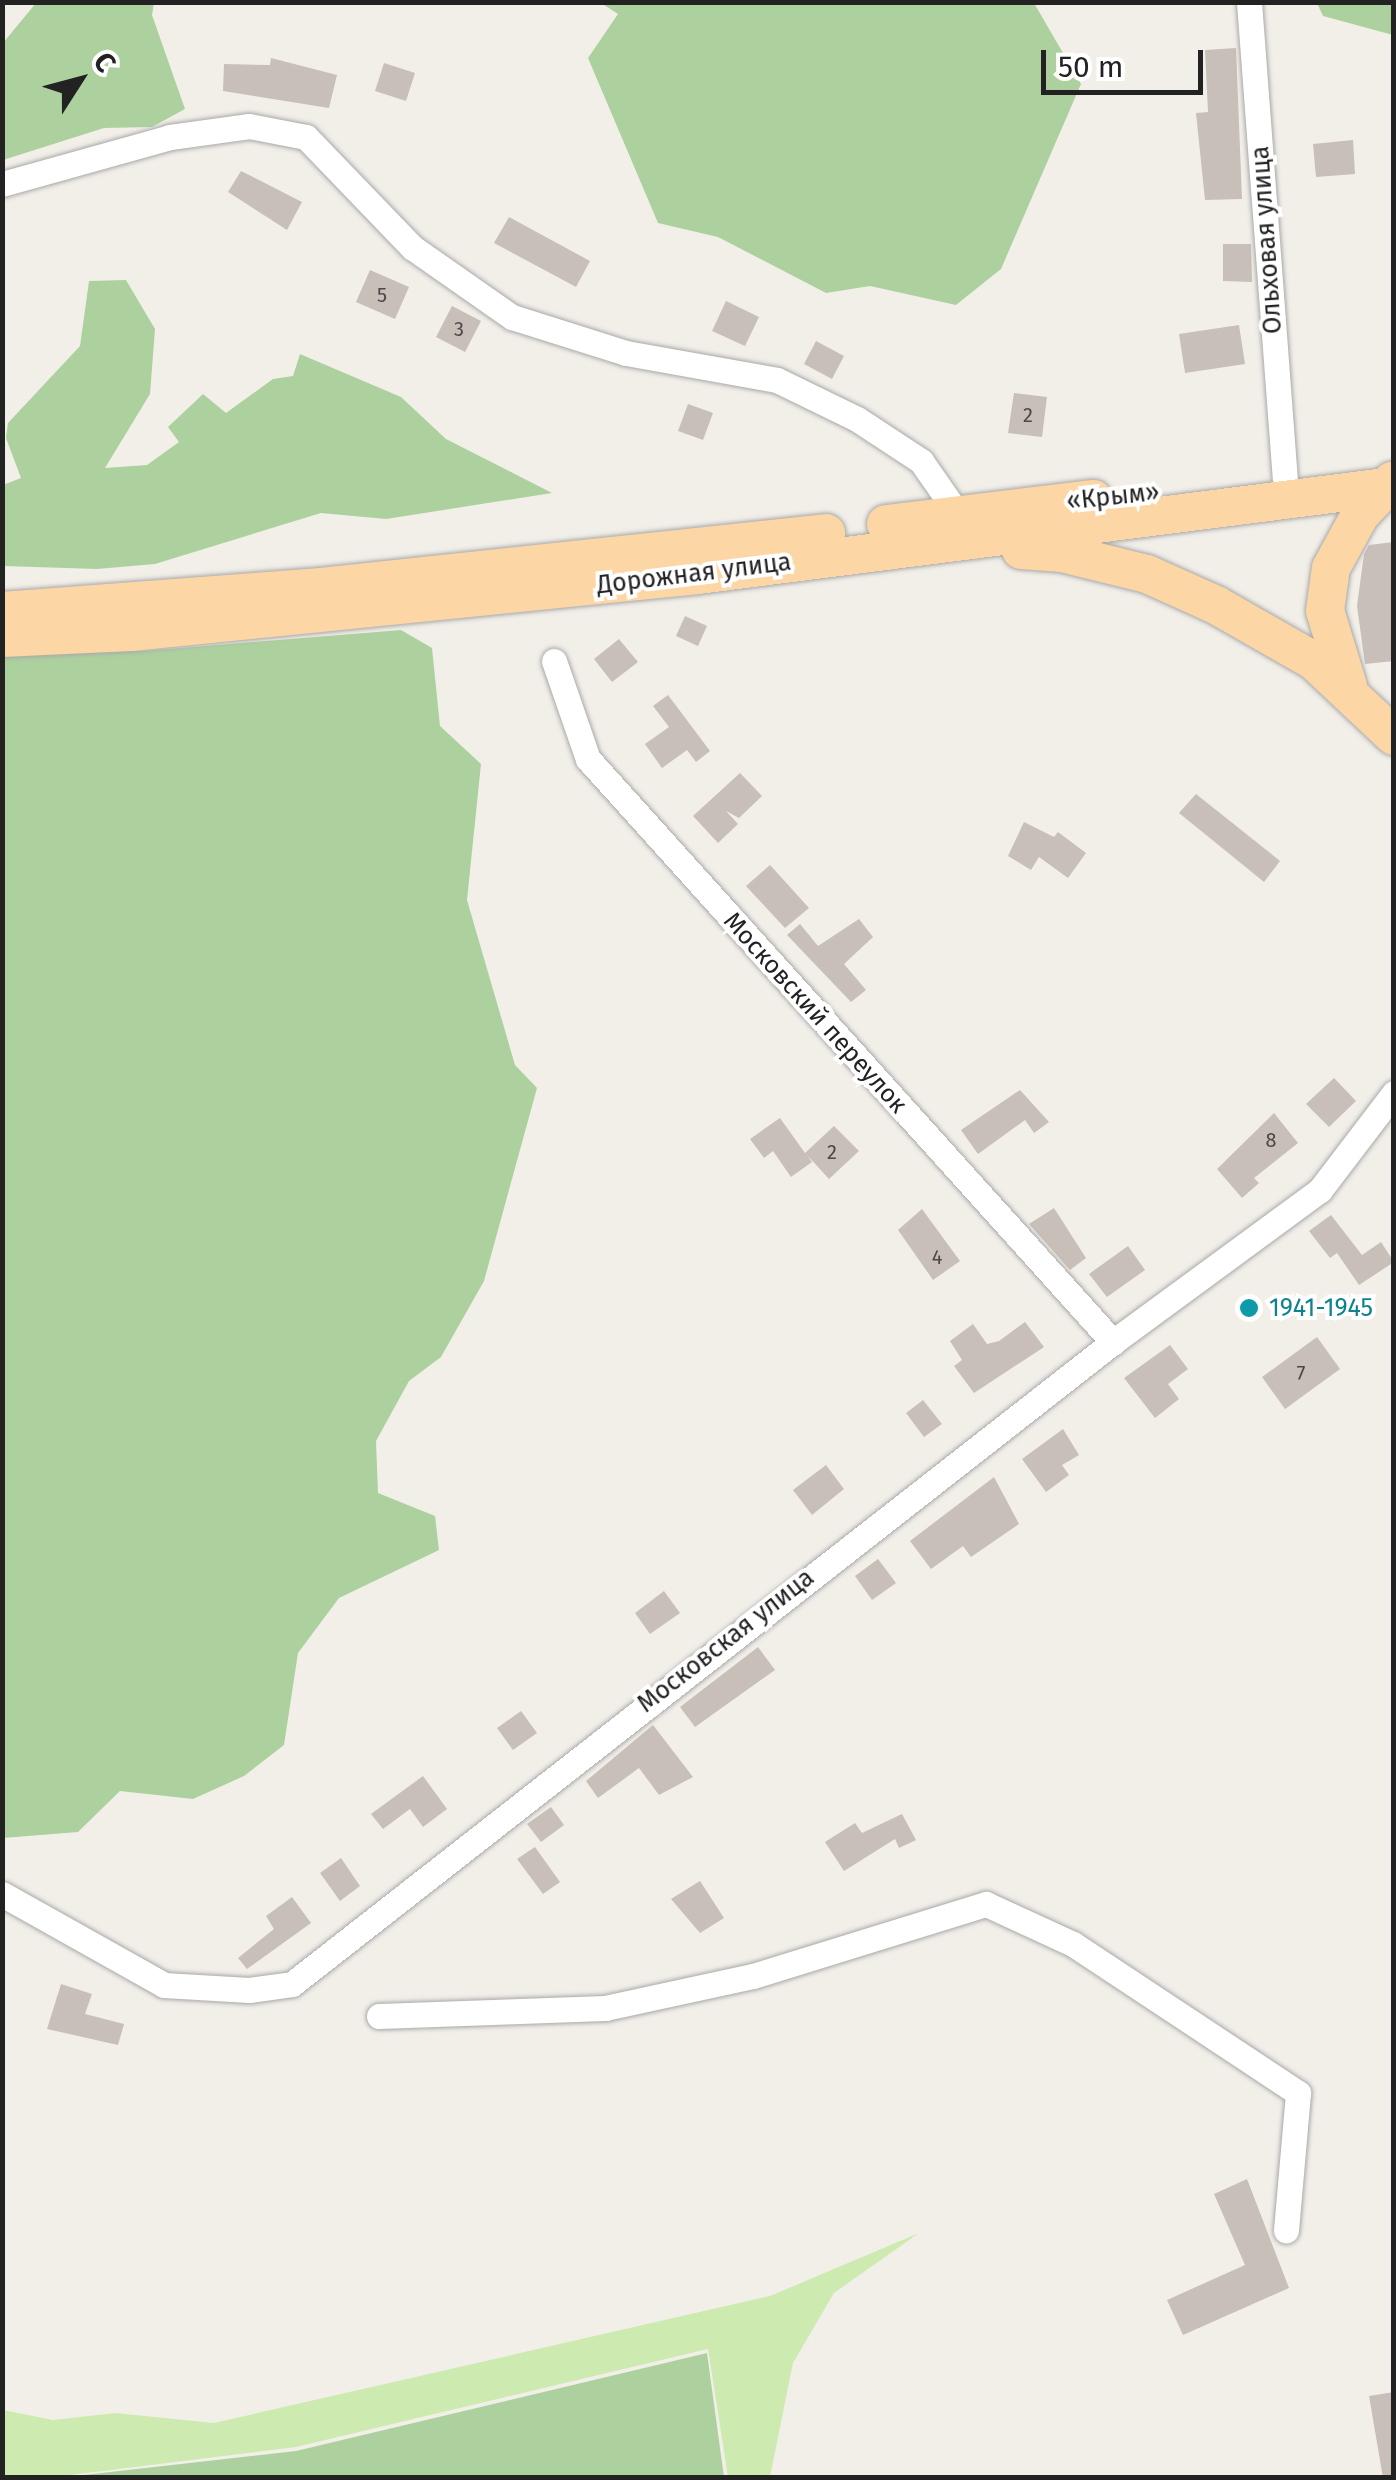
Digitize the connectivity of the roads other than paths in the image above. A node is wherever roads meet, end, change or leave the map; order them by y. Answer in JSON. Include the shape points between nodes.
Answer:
{"nodes":[{"id":1,"x":1249,"y":2,"type":"edge"},
{"id":2,"x":2,"y":184,"type":"edge"},
{"id":3,"x":1285,"y":478,"type":"junction"},
{"id":4,"x":1391,"y":480,"type":"edge"},
{"id":5,"x":958,"y":514,"type":"junction"},
{"id":6,"x":832,"y":532,"type":"joint"},
{"id":7,"x":894,"y":549,"type":"junction"},
{"id":8,"x":2,"y":611,"type":"edge"},
{"id":9,"x":2,"y":638,"type":"edge"},
{"id":10,"x":554,"y":662,"type":"dead end"},
{"id":11,"x":1349,"y":688,"type":"junction"},
{"id":12,"x":1394,"y":736,"type":"edge"},
{"id":13,"x":1394,"y":1094,"type":"edge"},
{"id":14,"x":1113,"y":1342,"type":"junction"},
{"id":15,"x":2,"y":1894,"type":"edge"},
{"id":16,"x":379,"y":2016,"type":"dead end"},
{"id":17,"x":1286,"y":2230,"type":"dead end"}],
"edges":[{"from":1,"to":3,"type":"street","name":"Ольховая улица"},
{"from":2,"to":5,"type":"street","via":[[170,137],[248,126],[306,137],[413,248],[512,316],[626,353],[776,380],[857,419],[922,461]]},
{"from":3,"to":4,"type":"main road","name":"«Крым»"},
{"from":3,"to":5,"type":"main road","name":"«Крым»"},
{"from":4,"to":7,"type":"main road","name":"Дорожная улица"},
{"from":4,"to":11,"type":"main road","via":[[1330,568],[1324,611]]},
{"from":5,"to":6,"type":"main road","name":"«Крым»"},
{"from":6,"to":8,"type":"main road","name":"Дорожная улица","via":[[321,587]]},
{"from":7,"to":9,"type":"main road","name":"Дорожная улица","via":[[467,600]]},
{"from":7,"to":11,"type":"main road","via":[[1062,553],[1147,574],[1279,636]]},
{"from":10,"to":14,"type":"street","name":"Московский переулок","via":[[588,759]]},
{"from":11,"to":12,"type":"main road"},
{"from":13,"to":14,"type":"street","name":"Московская улица","via":[[1320,1190]]},
{"from":14,"to":15,"type":"street","name":"Московская улица","via":[[292,1984],[249,1990],[164,1985]]},
{"from":16,"to":17,"type":"street","via":[[604,2008],[753,1976],[986,1904],[1074,1944],[1298,2093]]}]}
